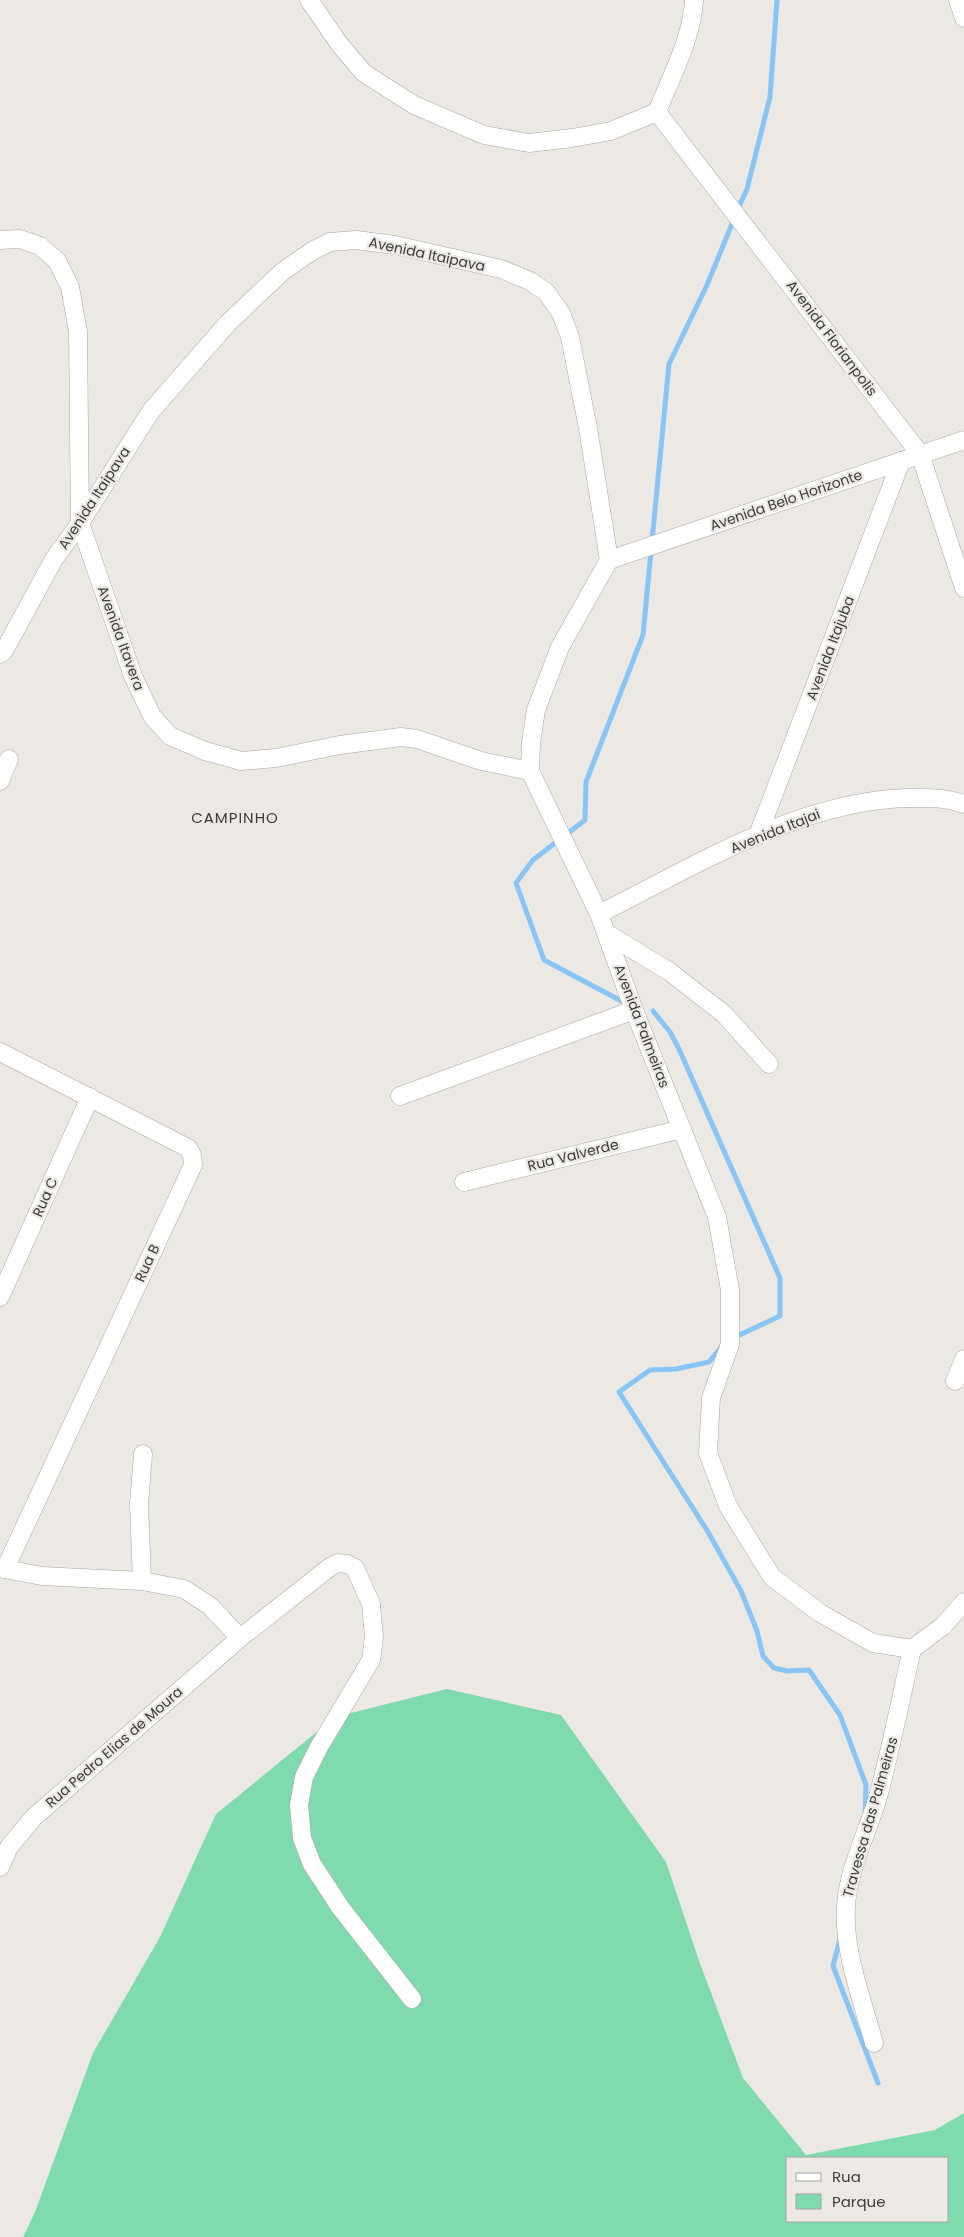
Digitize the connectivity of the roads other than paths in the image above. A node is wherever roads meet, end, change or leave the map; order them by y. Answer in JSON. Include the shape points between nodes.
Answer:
{"nodes":[{"id":1,"x":309,"y":0,"type":"edge"},
{"id":2,"x":694,"y":0,"type":"edge"},
{"id":3,"x":958,"y":0,"type":"edge"},
{"id":4,"x":964,"y":18,"type":"edge"},
{"id":5,"x":657,"y":112,"type":"junction"},
{"id":6,"x":0,"y":240,"type":"edge"},
{"id":7,"x":964,"y":440,"type":"edge"},
{"id":8,"x":920,"y":454,"type":"junction"},
{"id":9,"x":901,"y":460,"type":"junction"},
{"id":10,"x":80,"y":523,"type":"junction"},
{"id":11,"x":609,"y":560,"type":"junction"},
{"id":12,"x":964,"y":588,"type":"edge"},
{"id":13,"x":0,"y":654,"type":"edge"},
{"id":14,"x":9,"y":759,"type":"dead end"},
{"id":15,"x":530,"y":771,"type":"junction"},
{"id":16,"x":0,"y":781,"type":"edge"},
{"id":17,"x":964,"y":804,"type":"edge"},
{"id":18,"x":758,"y":835,"type":"junction"},
{"id":19,"x":598,"y":914,"type":"junction"},
{"id":20,"x":606,"y":933,"type":"junction"},
{"id":21,"x":634,"y":1010,"type":"junction"},
{"id":22,"x":0,"y":1052,"type":"edge"},
{"id":23,"x":769,"y":1064,"type":"dead end"},
{"id":24,"x":400,"y":1096,"type":"dead end"},
{"id":25,"x":90,"y":1097,"type":"junction"},
{"id":26,"x":682,"y":1129,"type":"junction"},
{"id":27,"x":464,"y":1182,"type":"dead end"},
{"id":28,"x":0,"y":1297,"type":"edge"},
{"id":29,"x":964,"y":1359,"type":"edge"},
{"id":30,"x":955,"y":1382,"type":"dead end"},
{"id":31,"x":143,"y":1454,"type":"dead end"},
{"id":32,"x":2,"y":1569,"type":"edge"},
{"id":33,"x":142,"y":1582,"type":"junction"},
{"id":34,"x":964,"y":1602,"type":"edge"},
{"id":35,"x":240,"y":1638,"type":"junction"},
{"id":36,"x":912,"y":1649,"type":"junction"},
{"id":37,"x":0,"y":1867,"type":"edge"},
{"id":38,"x":412,"y":1999,"type":"dead end"},
{"id":39,"x":874,"y":2043,"type":"dead end"}],
"edges":[{"from":1,"to":5,"type":"street","via":[[364,73],[414,105],[484,134],[528,143],[572,138],[611,131]]},
{"from":2,"to":5,"type":"street","via":[[680,52]]},
{"from":3,"to":4,"type":"street"},
{"from":5,"to":8,"type":"street","name":"Avenida Florianpolis"},
{"from":6,"to":10,"type":"street","name":"Avenida Itavera","via":[[20,239],[40,246],[57,261],[70,287],[78,332]]},
{"from":7,"to":8,"type":"street","name":"Avenida Belo Horizonte"},
{"from":8,"to":9,"type":"street","name":"Avenida Belo Horizonte"},
{"from":8,"to":12,"type":"street","name":"Avenida Florianpolis"},
{"from":9,"to":11,"type":"street","name":"Avenida Belo Horizonte"},
{"from":9,"to":18,"type":"street","name":"Avenida Itajuba"},
{"from":10,"to":11,"type":"street","name":"Avenida Itaipava","via":[[150,411],[228,322],[282,272],[312,251],[330,242],[356,240],[395,244],[501,269],[530,281],[546,292],[561,313],[570,337]]},
{"from":10,"to":13,"type":"street","name":"Avenida Itaipava","via":[[54,558]]},
{"from":10,"to":15,"type":"street","name":"Avenida Itavera","via":[[133,676],[152,716],[170,736],[205,751],[241,761],[401,738]]},
{"from":11,"to":15,"type":"street","via":[[560,647],[536,710]]},
{"from":14,"to":16,"type":"street"},
{"from":15,"to":19,"type":"street","name":"Avenida Palmeiras"},
{"from":17,"to":18,"type":"street","name":"Avenida Itajai","via":[[945,797],[888,799],[836,807]]},
{"from":18,"to":19,"type":"street","name":"Avenida Itajai"},
{"from":19,"to":20,"type":"street","name":"Avenida Palmeiras"},
{"from":20,"to":21,"type":"street","name":"Avenida Palmeiras"},
{"from":20,"to":23,"type":"street","via":[[670,972],[724,1014]]},
{"from":21,"to":24,"type":"street"},
{"from":21,"to":26,"type":"street","name":"Avenida Palmeiras"},
{"from":22,"to":25,"type":"street","name":"Rua B"},
{"from":25,"to":28,"type":"street","name":"Rua C"},
{"from":25,"to":32,"type":"street","name":"Rua B","via":[[188,1148],[193,1165]]},
{"from":26,"to":27,"type":"street","name":"Rua Valverde"},
{"from":26,"to":36,"type":"street","name":"Avenida Palmeiras","via":[[717,1217],[730,1290],[730,1344],[711,1398],[708,1453],[733,1514],[772,1577],[820,1613],[873,1643]]},
{"from":29,"to":30,"type":"street"},
{"from":31,"to":33,"type":"street","via":[[139,1504]]},
{"from":32,"to":33,"type":"street","via":[[42,1576]]},
{"from":33,"to":35,"type":"street","via":[[184,1589],[210,1606]]},
{"from":34,"to":36,"type":"street","via":[[943,1626]]},
{"from":35,"to":37,"type":"street","name":"Rua Pedro Elias de Moura","via":[[34,1817],[9,1847]]},
{"from":35,"to":38,"type":"street","name":"Rua Pedro Elias de Moura","via":[[330,1567],[338,1563],[355,1568],[371,1604],[374,1637],[371,1660],[304,1776],[299,1805],[302,1838],[312,1864],[340,1908]]},
{"from":36,"to":39,"type":"street","name":"Travessa das Palmeiras","via":[[877,1798],[854,1867],[846,1904],[851,1957]]}]}
